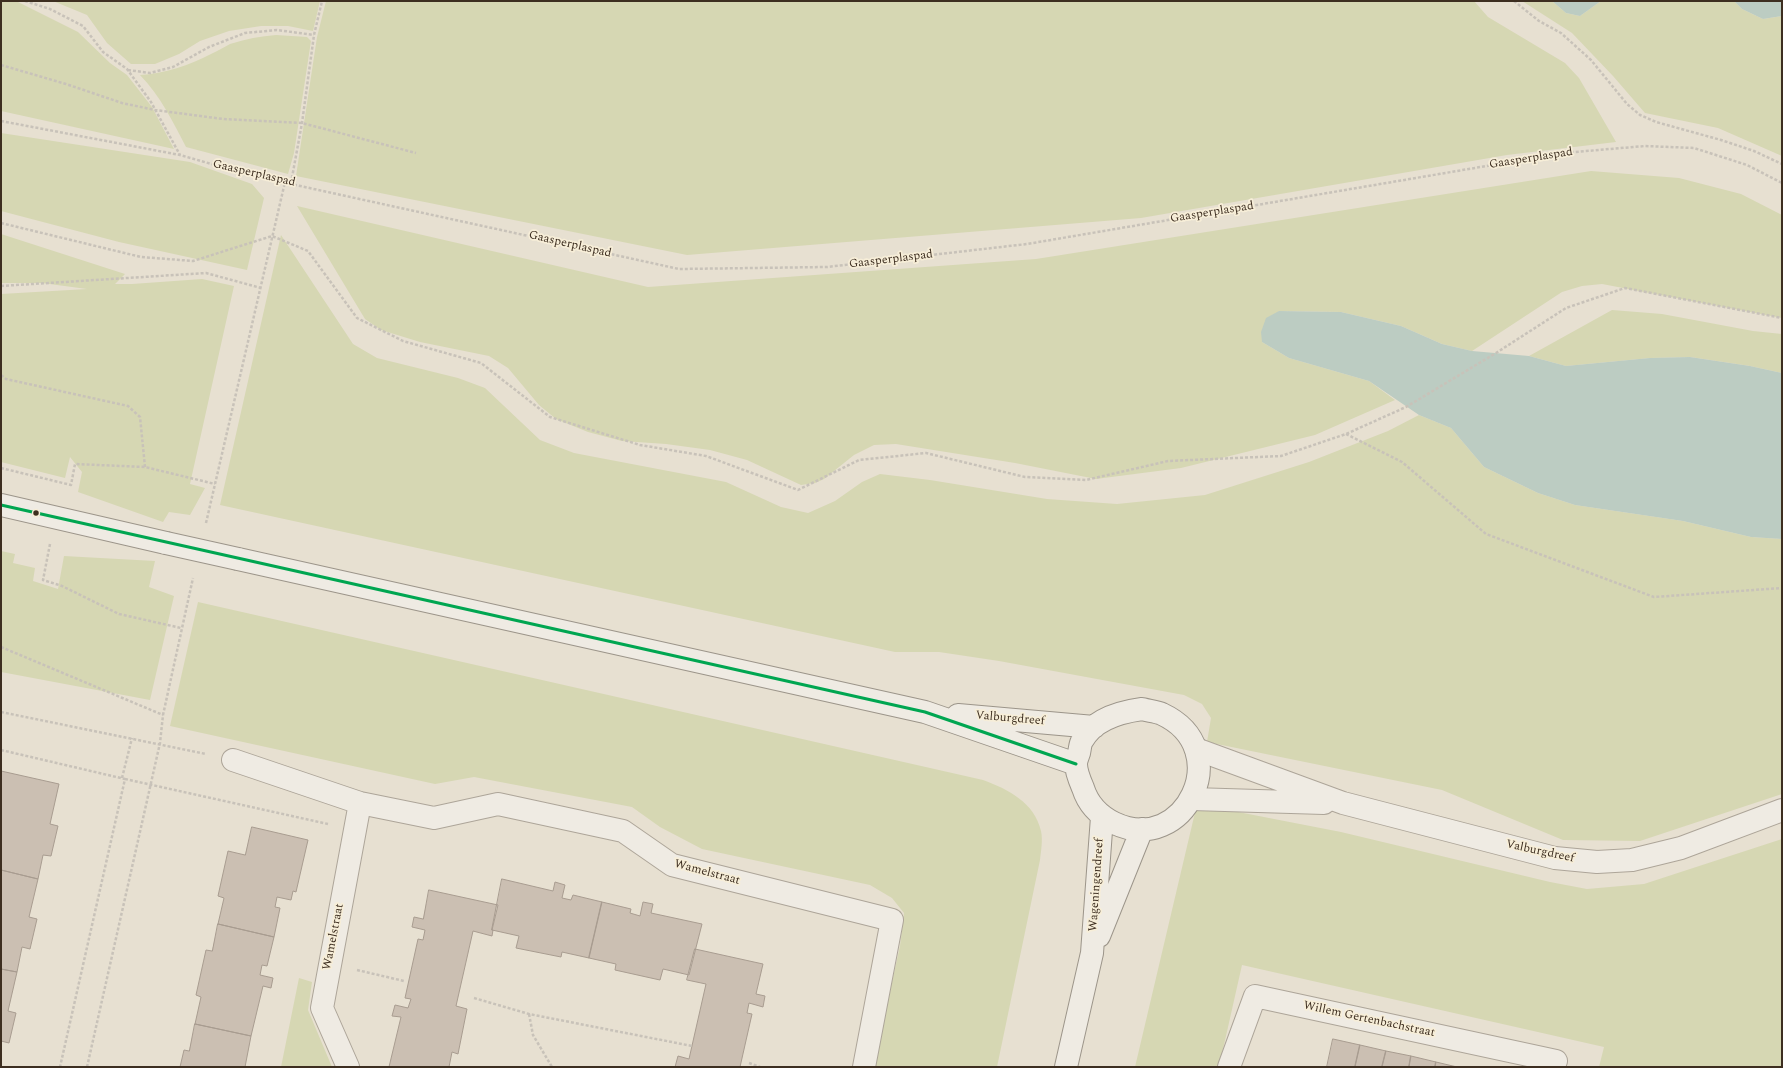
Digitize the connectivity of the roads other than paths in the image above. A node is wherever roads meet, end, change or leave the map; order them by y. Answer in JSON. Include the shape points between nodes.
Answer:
{"nodes":[{"id":1,"x":1,"y":505,"type":"edge"},
{"id":2,"x":925,"y":712,"type":"junction"},
{"id":3,"x":1094,"y":727,"type":"junction"},
{"id":4,"x":1196,"y":749,"type":"junction"},
{"id":5,"x":233,"y":760,"type":"road end"},
{"id":6,"x":1076,"y":764,"type":"junction"},
{"id":7,"x":1192,"y":799,"type":"junction"},
{"id":8,"x":360,"y":803,"type":"junction"},
{"id":9,"x":1343,"y":803,"type":"junction"},
{"id":10,"x":1782,"y":810,"type":"edge"},
{"id":11,"x":1102,"y":817,"type":"junction"},
{"id":12,"x":1142,"y":830,"type":"junction"},
{"id":13,"x":1092,"y":954,"type":"junction"},
{"id":14,"x":1556,"y":1061,"type":"dead end"},
{"id":15,"x":348,"y":1067,"type":"edge"},
{"id":16,"x":864,"y":1067,"type":"edge"},
{"id":17,"x":1066,"y":1067,"type":"edge"},
{"id":18,"x":1229,"y":1067,"type":"edge"}],
"edges":[{"from":1,"to":2,"type":"street","name":"Valburgdreef","bridge":true},
{"from":2,"to":3,"type":"street","name":"Valburgdreef"},
{"from":2,"to":6,"type":"street","name":"Valburgdreef"},
{"from":3,"to":4,"type":"street","via":[[1121,712],[1142,709],[1161,714],[1179,724]]},
{"from":3,"to":6,"type":"street","via":[[1082,741]]},
{"from":4,"to":7,"type":"street","via":[[1199,779]]},
{"from":4,"to":9,"type":"street","name":"Valburgdreef"},
{"from":5,"to":8,"type":"street","name":"Wamelstraat"},
{"from":6,"to":11,"type":"street","via":[[1086,799]]},
{"from":7,"to":9,"type":"street","name":"Valburgdreef"},
{"from":7,"to":12,"type":"street","via":[[1179,814],[1162,825]]},
{"from":8,"to":15,"type":"street","name":"Wamelstraat","via":[[322,1008]]},
{"from":8,"to":16,"type":"street","name":"Wamelstraat","via":[[434,818],[498,804],[623,831],[672,865],[892,920]]},
{"from":9,"to":10,"type":"street","name":"Valburgdreef","via":[[1555,858],[1597,862],[1632,860],[1680,848]]},
{"from":11,"to":12,"type":"street","via":[[1123,827]]},
{"from":11,"to":13,"type":"street","name":"Wageningendreef"},
{"from":12,"to":13,"type":"street","name":"Wageningendreef"},
{"from":13,"to":17,"type":"street","name":"Wageningendreef"},
{"from":14,"to":18,"type":"street","name":"Willem Gertenbachstraat","via":[[1255,996]]}]}
